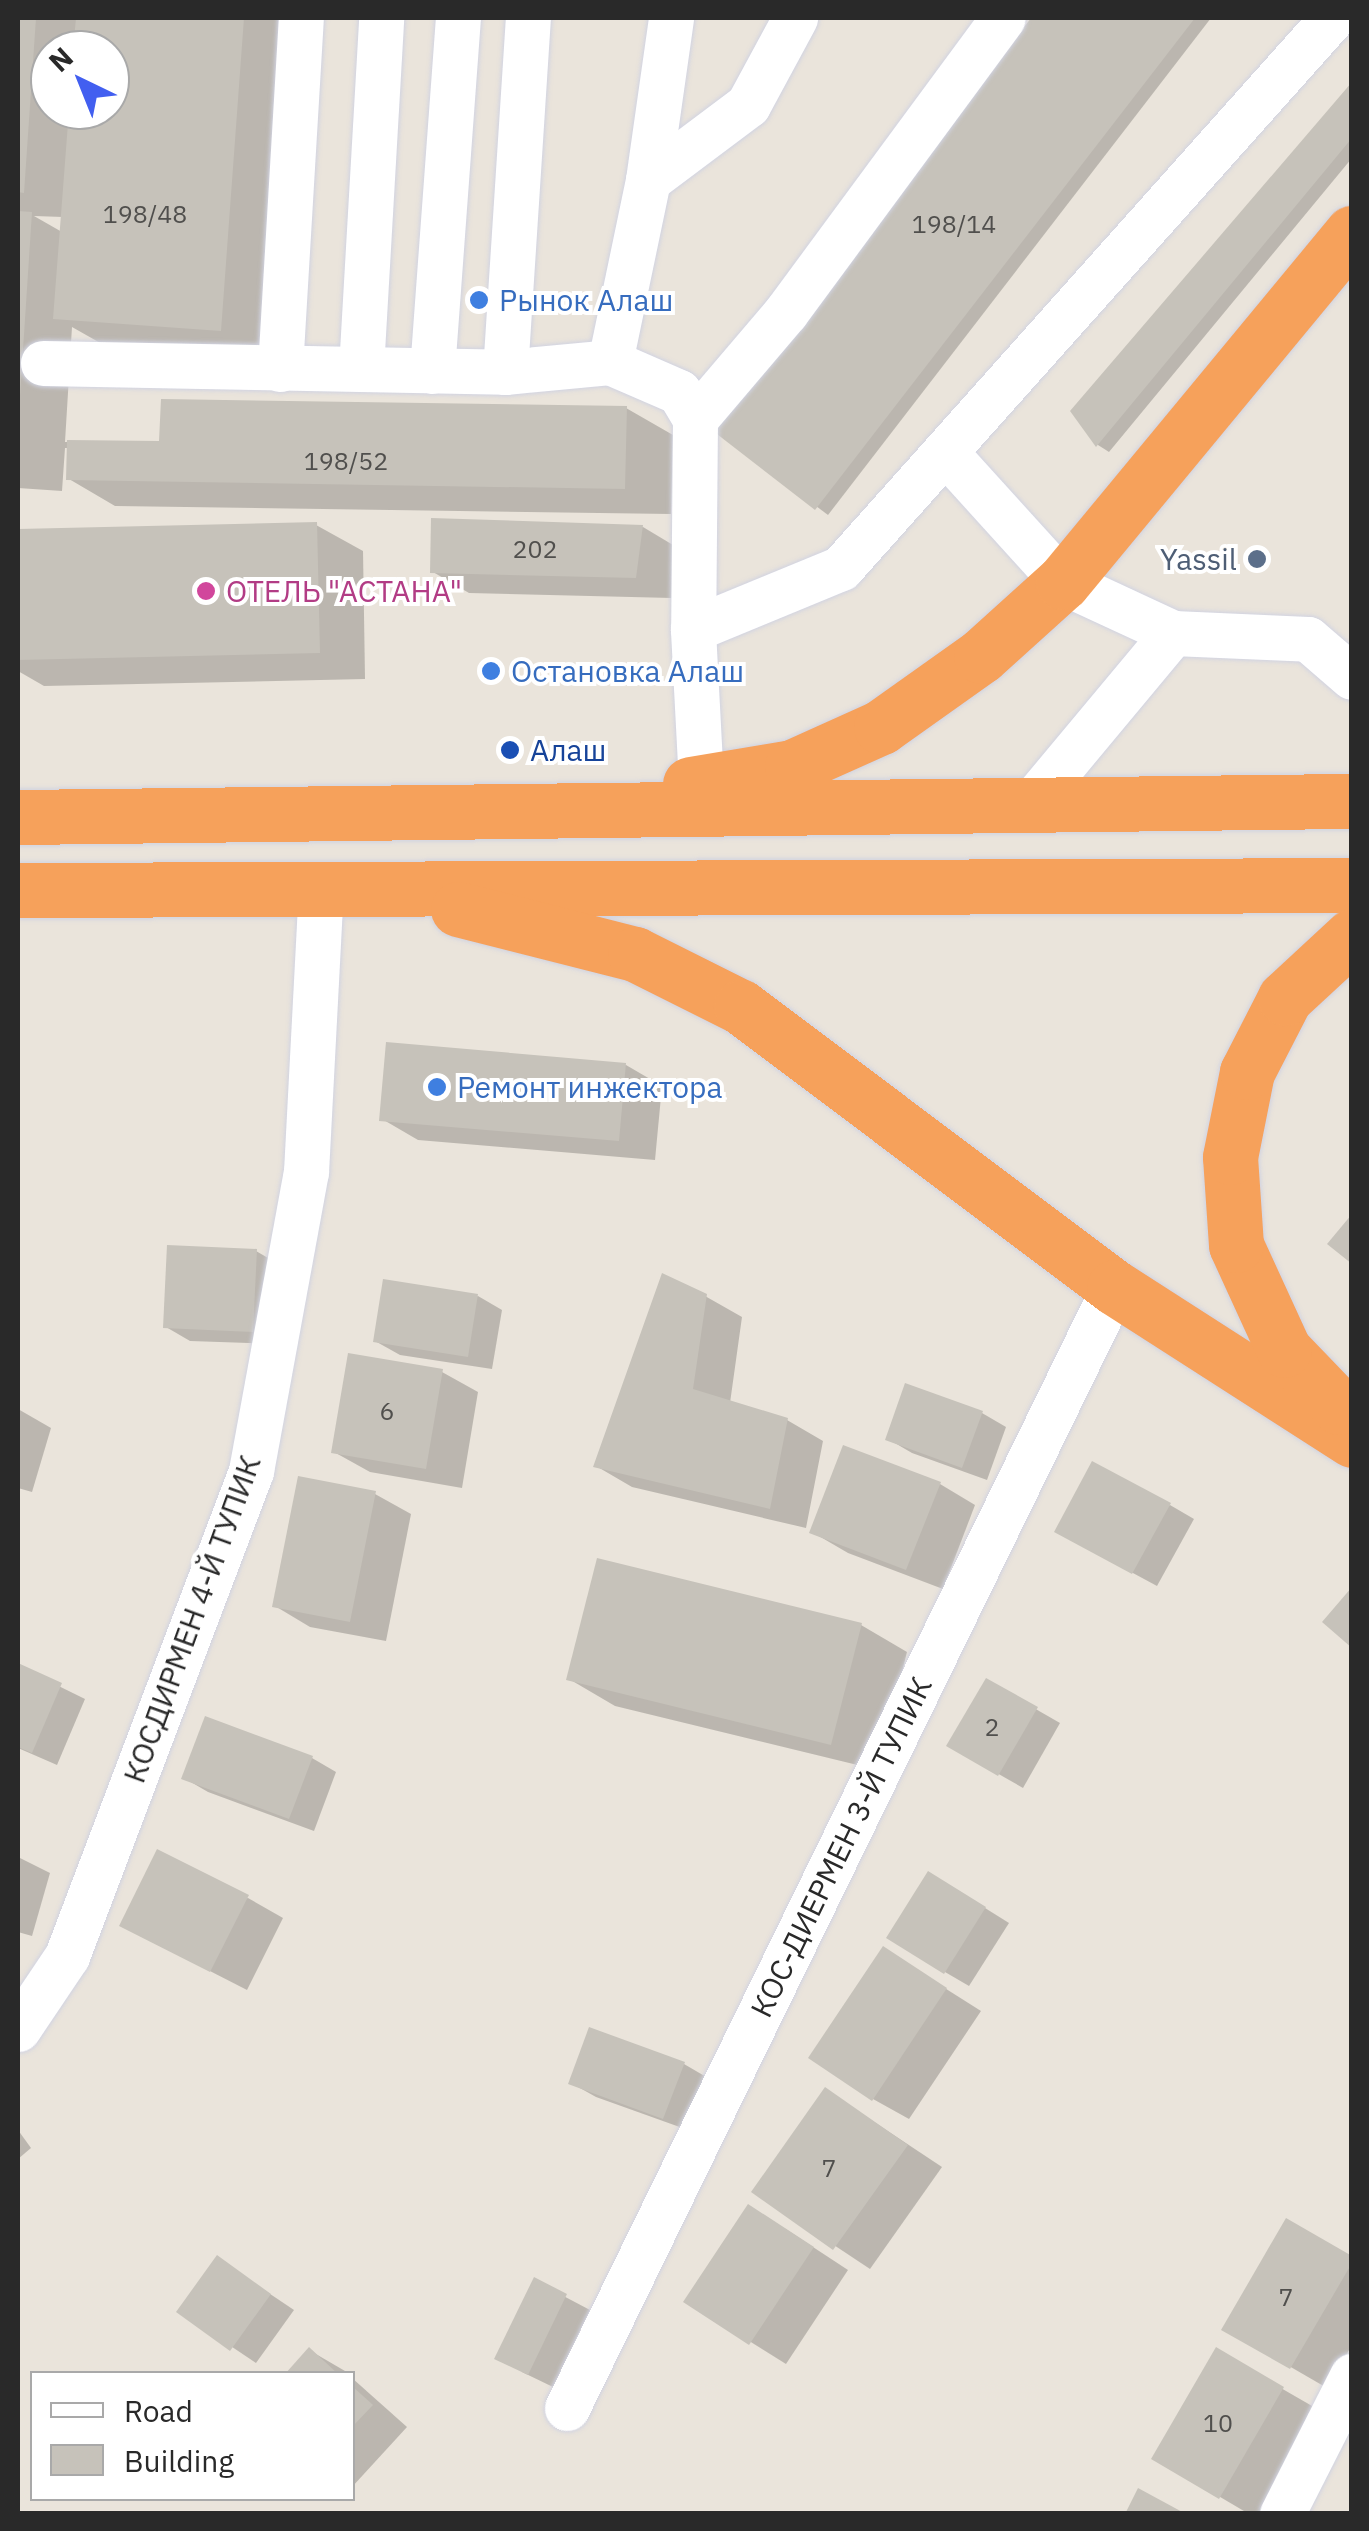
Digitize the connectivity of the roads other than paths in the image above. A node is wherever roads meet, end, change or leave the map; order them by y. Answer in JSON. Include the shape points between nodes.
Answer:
{"nodes":[{"id":1,"x":302,"y":18,"type":"edge"},
{"id":2,"x":380,"y":18,"type":"edge"},
{"id":3,"x":458,"y":18,"type":"edge"},
{"id":4,"x":528,"y":18,"type":"edge"},
{"id":5,"x":671,"y":18,"type":"edge"},
{"id":6,"x":795,"y":18,"type":"edge"},
{"id":7,"x":1003,"y":18,"type":"edge"},
{"id":8,"x":1332,"y":18,"type":"edge"},
{"id":9,"x":648,"y":180,"type":"junction"},
{"id":10,"x":1352,"y":233,"type":"edge"},
{"id":11,"x":610,"y":362,"type":"junction"},
{"id":12,"x":43,"y":364,"type":"dead end"},
{"id":13,"x":280,"y":369,"type":"junction"},
{"id":14,"x":361,"y":369,"type":"junction"},
{"id":15,"x":432,"y":371,"type":"junction"},
{"id":16,"x":505,"y":372,"type":"junction"},
{"id":17,"x":695,"y":419,"type":"junction"},
{"id":18,"x":945,"y":452,"type":"junction"},
{"id":19,"x":1063,"y":582,"type":"junction"},
{"id":20,"x":693,"y":629,"type":"junction"},
{"id":21,"x":1173,"y":632,"type":"junction"},
{"id":22,"x":1352,"y":677,"type":"edge"},
{"id":23,"x":701,"y":782,"type":"junction"},
{"id":24,"x":1352,"y":801,"type":"edge"},
{"id":25,"x":1027,"y":808,"type":"junction"},
{"id":26,"x":461,"y":812,"type":"junction"},
{"id":27,"x":18,"y":817,"type":"edge"},
{"id":28,"x":1352,"y":885,"type":"edge"},
{"id":29,"x":321,"y":888,"type":"junction"},
{"id":30,"x":393,"y":889,"type":"junction"},
{"id":31,"x":18,"y":890,"type":"edge"},
{"id":32,"x":1352,"y":936,"type":"edge"},
{"id":33,"x":1114,"y":1287,"type":"junction"},
{"id":34,"x":1352,"y":1420,"type":"edge"},
{"id":35,"x":1352,"y":1440,"type":"edge"},
{"id":36,"x":18,"y":2029,"type":"edge"},
{"id":37,"x":1352,"y":2376,"type":"edge"},
{"id":38,"x":568,"y":2408,"type":"dead end"},
{"id":39,"x":1282,"y":2514,"type":"edge"}],
"edges":[{"from":1,"to":13,"type":"street"},
{"from":2,"to":14,"type":"street"},
{"from":3,"to":15,"type":"street"},
{"from":4,"to":16,"type":"street"},
{"from":5,"to":9,"type":"street"},
{"from":6,"to":9,"type":"street","via":[[748,105]]},
{"from":7,"to":17,"type":"street","via":[[786,312]]},
{"from":8,"to":18,"type":"street"},
{"from":9,"to":11,"type":"street"},
{"from":10,"to":19,"type":"highway"},
{"from":11,"to":16,"type":"street"},
{"from":11,"to":17,"type":"street","via":[[679,392]]},
{"from":12,"to":13,"type":"street"},
{"from":13,"to":14,"type":"street"},
{"from":14,"to":15,"type":"street"},
{"from":15,"to":16,"type":"street"},
{"from":17,"to":20,"type":"street"},
{"from":18,"to":19,"type":"street"},
{"from":18,"to":20,"type":"street","via":[[841,568]]},
{"from":19,"to":21,"type":"street"},
{"from":19,"to":23,"type":"highway","via":[[981,656],[881,726],[792,766]]},
{"from":20,"to":23,"type":"street"},
{"from":21,"to":22,"type":"street","via":[[1308,638]]},
{"from":21,"to":25,"type":"street"},
{"from":23,"to":26,"type":"highway"},
{"from":24,"to":25,"type":"highway"},
{"from":25,"to":26,"type":"highway"},
{"from":26,"to":27,"type":"highway"},
{"from":28,"to":30,"type":"highway"},
{"from":29,"to":30,"type":"highway"},
{"from":29,"to":31,"type":"highway"},
{"from":29,"to":36,"type":"street","name":"КОСДИРМЕН 4-Й ТУПИК","via":[[306,1172],[250,1471],[67,1956]]},
{"from":30,"to":33,"type":"highway","via":[[636,954],[741,1007]]},
{"from":32,"to":34,"type":"highway","via":[[1285,998],[1247,1072],[1230,1157],[1236,1245],[1284,1350]]},
{"from":33,"to":35,"type":"highway"},
{"from":33,"to":38,"type":"street","name":"КОС-ДИЕРМЕН 3-Й ТУПИК"},
{"from":37,"to":39,"type":"street"}]}
